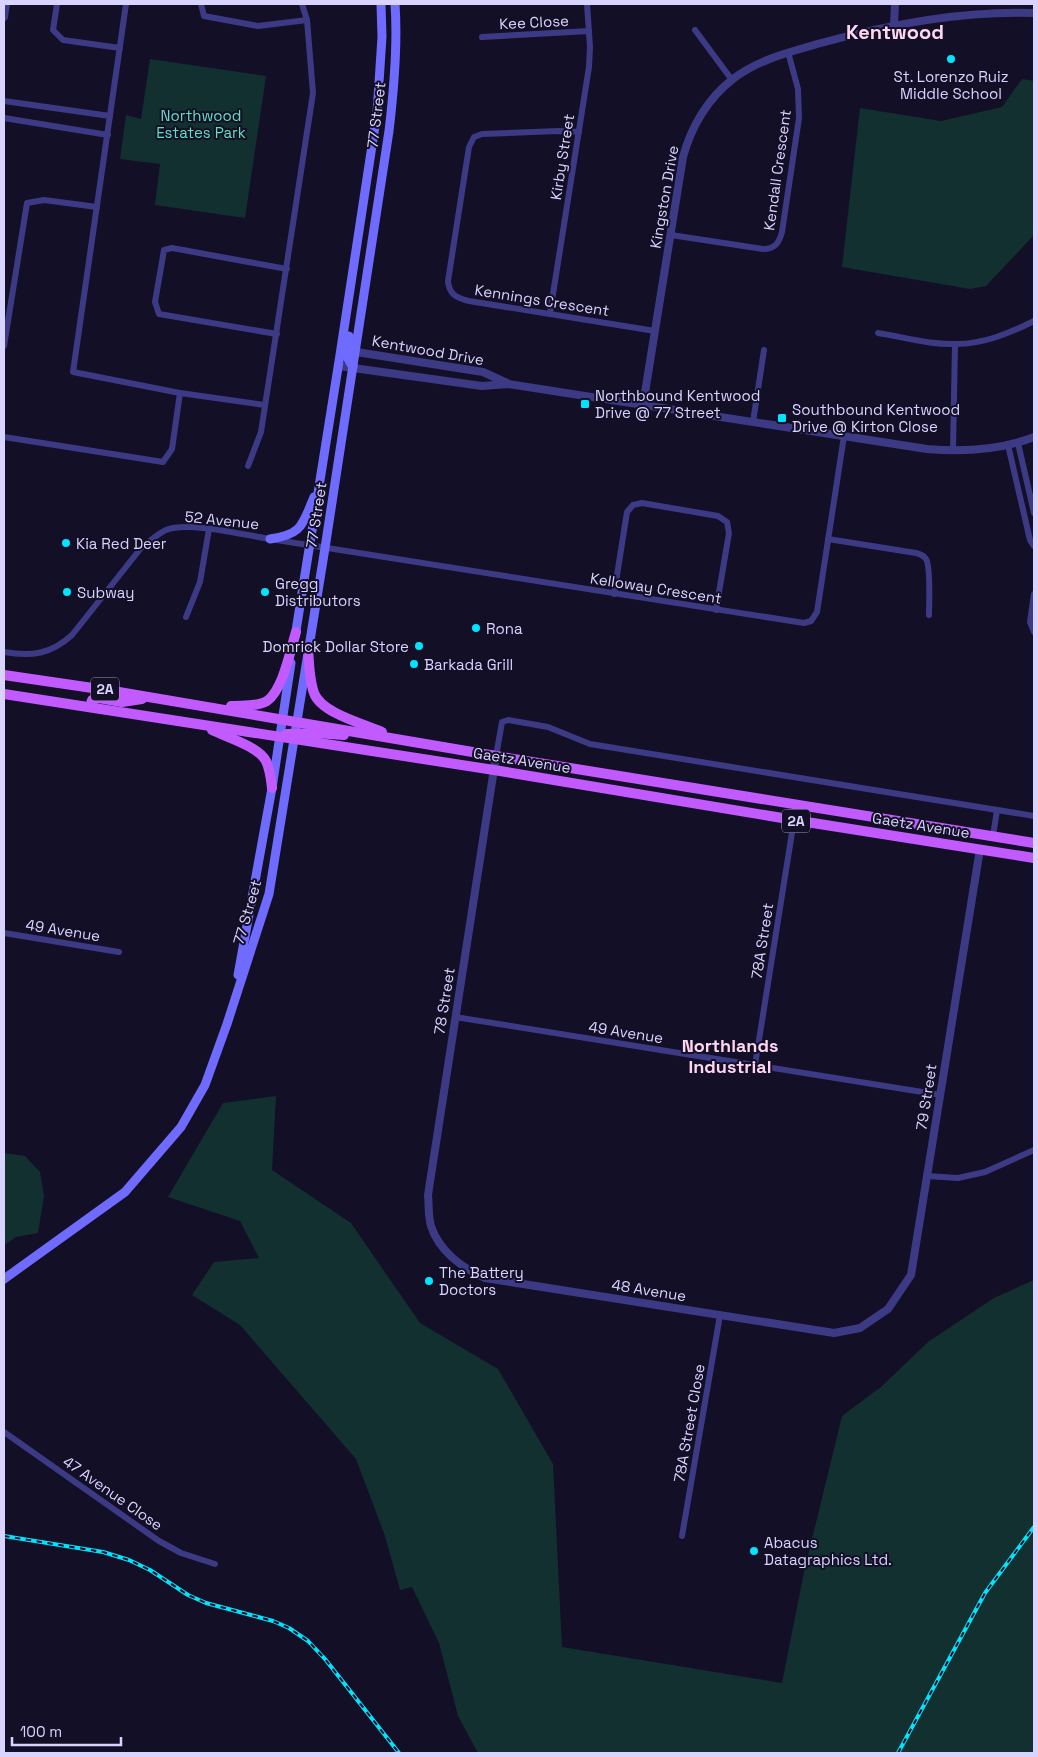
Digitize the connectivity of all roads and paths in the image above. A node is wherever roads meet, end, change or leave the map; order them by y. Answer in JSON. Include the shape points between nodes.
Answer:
{"nodes":[{"id":1,"x":5,"y":4,"type":"edge"},
{"id":2,"x":57,"y":4,"type":"edge"},
{"id":3,"x":126,"y":4,"type":"edge"},
{"id":4,"x":201,"y":4,"type":"edge"},
{"id":5,"x":302,"y":4,"type":"edge"},
{"id":6,"x":381,"y":4,"type":"edge"},
{"id":7,"x":395,"y":4,"type":"edge"},
{"id":8,"x":587,"y":4,"type":"edge"},
{"id":9,"x":895,"y":4,"type":"edge"},
{"id":10,"x":1034,"y":14,"type":"edge"},
{"id":11,"x":4,"y":17,"type":"edge"},
{"id":12,"x":307,"y":20,"type":"junction"},
{"id":13,"x":894,"y":26,"type":"junction"},
{"id":14,"x":695,"y":30,"type":"dead end"},
{"id":15,"x":589,"y":31,"type":"junction"},
{"id":16,"x":482,"y":38,"type":"dead end"},
{"id":17,"x":120,"y":48,"type":"junction"},
{"id":18,"x":788,"y":52,"type":"junction"},
{"id":19,"x":732,"y":80,"type":"junction"},
{"id":20,"x":4,"y":101,"type":"edge"},
{"id":21,"x":110,"y":116,"type":"junction"},
{"id":22,"x":4,"y":118,"type":"edge"},
{"id":23,"x":579,"y":132,"type":"junction"},
{"id":24,"x":108,"y":135,"type":"junction"},
{"id":25,"x":97,"y":207,"type":"junction"},
{"id":26,"x":670,"y":235,"type":"junction"},
{"id":27,"x":287,"y":269,"type":"junction"},
{"id":28,"x":550,"y":313,"type":"junction"},
{"id":29,"x":1034,"y":321,"type":"edge"},
{"id":30,"x":655,"y":331,"type":"junction"},
{"id":31,"x":878,"y":333,"type":"dead end"},
{"id":32,"x":277,"y":334,"type":"junction"},
{"id":33,"x":955,"y":344,"type":"junction"},
{"id":34,"x":4,"y":346,"type":"edge"},
{"id":35,"x":348,"y":350,"type":"junction"},
{"id":36,"x":764,"y":350,"type":"dead end"},
{"id":37,"x":339,"y":366,"type":"junction"},
{"id":38,"x":353,"y":367,"type":"junction"},
{"id":39,"x":508,"y":384,"type":"junction"},
{"id":40,"x":180,"y":392,"type":"junction"},
{"id":41,"x":266,"y":405,"type":"junction"},
{"id":42,"x":643,"y":405,"type":"junction"},
{"id":43,"x":753,"y":422,"type":"junction"},
{"id":44,"x":844,"y":436,"type":"junction"},
{"id":45,"x":4,"y":437,"type":"edge"},
{"id":46,"x":1034,"y":437,"type":"edge"},
{"id":47,"x":1018,"y":442,"type":"junction"},
{"id":48,"x":1008,"y":446,"type":"junction"},
{"id":49,"x":953,"y":450,"type":"junction"},
{"id":50,"x":248,"y":466,"type":"dead end"},
{"id":51,"x":319,"y":488,"type":"junction"},
{"id":52,"x":1034,"y":514,"type":"edge"},
{"id":53,"x":209,"y":530,"type":"junction"},
{"id":54,"x":270,"y":539,"type":"junction"},
{"id":55,"x":828,"y":539,"type":"junction"},
{"id":56,"x":310,"y":546,"type":"junction"},
{"id":57,"x":1034,"y":546,"type":"edge"},
{"id":58,"x":325,"y":548,"type":"junction"},
{"id":59,"x":614,"y":594,"type":"junction"},
{"id":60,"x":1034,"y":594,"type":"edge"},
{"id":61,"x":716,"y":610,"type":"junction"},
{"id":62,"x":929,"y":615,"type":"dead end"},
{"id":63,"x":186,"y":617,"type":"dead end"},
{"id":64,"x":296,"y":632,"type":"junction"},
{"id":65,"x":1034,"y":632,"type":"edge"},
{"id":66,"x":308,"y":647,"type":"junction"},
{"id":67,"x":4,"y":652,"type":"edge"},
{"id":68,"x":4,"y":675,"type":"edge"},
{"id":69,"x":4,"y":694,"type":"edge"},
{"id":70,"x":156,"y":698,"type":"junction"},
{"id":71,"x":205,"y":706,"type":"junction"},
{"id":72,"x":90,"y":707,"type":"junction"},
{"id":73,"x":283,"y":719,"type":"junction"},
{"id":74,"x":296,"y":721,"type":"junction"},
{"id":75,"x":198,"y":724,"type":"junction"},
{"id":76,"x":294,"y":736,"type":"junction"},
{"id":77,"x":280,"y":737,"type":"junction"},
{"id":78,"x":402,"y":740,"type":"junction"},
{"id":79,"x":496,"y":756,"type":"junction"},
{"id":80,"x":494,"y":770,"type":"junction"},
{"id":81,"x":272,"y":788,"type":"junction"},
{"id":82,"x":997,"y":810,"type":"junction"},
{"id":83,"x":1034,"y":816,"type":"edge"},
{"id":84,"x":794,"y":820,"type":"junction"},
{"id":85,"x":993,"y":836,"type":"junction"},
{"id":86,"x":1034,"y":843,"type":"edge"},
{"id":87,"x":980,"y":849,"type":"junction"},
{"id":88,"x":1034,"y":858,"type":"edge"},
{"id":89,"x":4,"y":933,"type":"edge"},
{"id":90,"x":119,"y":952,"type":"dead end"},
{"id":91,"x":455,"y":1017,"type":"junction"},
{"id":92,"x":228,"y":1024,"type":"junction"},
{"id":93,"x":755,"y":1065,"type":"junction"},
{"id":94,"x":941,"y":1095,"type":"junction"},
{"id":95,"x":1034,"y":1150,"type":"edge"},
{"id":96,"x":927,"y":1176,"type":"junction"},
{"id":97,"x":443,"y":1248,"type":"joint"},
{"id":98,"x":4,"y":1279,"type":"edge"},
{"id":99,"x":720,"y":1316,"type":"junction"},
{"id":100,"x":860,"y":1328,"type":"joint"},
{"id":101,"x":4,"y":1432,"type":"edge"},
{"id":102,"x":682,"y":1536,"type":"dead end"},
{"id":103,"x":215,"y":1564,"type":"dead end"}],
"edges":[{"from":1,"to":11,"type":"street"},
{"from":2,"to":17,"type":"street","via":[[53,30],[62,40]]},
{"from":3,"to":17,"type":"street"},
{"from":4,"to":12,"type":"street","via":[[204,16],[258,26]]},
{"from":5,"to":12,"type":"street"},
{"from":6,"to":35,"type":"main road","name":"77 Street","via":[[377,113],[348,296],[352,307]]},
{"from":7,"to":35,"type":"main road","name":"77 Street","via":[[394,90]]},
{"from":8,"to":15,"type":"street","name":"Kirby Street"},
{"from":9,"to":13,"type":"street"},
{"from":10,"to":13,"type":"street","name":"Kingston Drive","via":[[987,13]]},
{"from":12,"to":27,"type":"street","via":[[313,94]]},
{"from":13,"to":18,"type":"street","name":"Kingston Drive"},
{"from":14,"to":19,"type":"street"},
{"from":15,"to":16,"type":"street","name":"Kee Close"},
{"from":15,"to":23,"type":"street","name":"Kirby Street","via":[[589,62]]},
{"from":17,"to":21,"type":"street"},
{"from":18,"to":19,"type":"street","name":"Kingston Drive","via":[[758,63]]},
{"from":18,"to":26,"type":"street","name":"Kendall Crescent","via":[[798,89],[799,118],[782,232],[777,244],[763,249]]},
{"from":19,"to":26,"type":"street","name":"Kingston Drive","via":[[701,115],[687,142]]},
{"from":20,"to":21,"type":"street"},
{"from":21,"to":24,"type":"street"},
{"from":22,"to":24,"type":"street"},
{"from":23,"to":28,"type":"street","name":"Kirby Street"},
{"from":23,"to":28,"type":"street","name":"Kennings Crescent","via":[[482,134],[474,137],[469,147],[448,281],[450,291],[460,299]]},
{"from":24,"to":25,"type":"street"},
{"from":25,"to":34,"type":"street","via":[[44,200],[27,203]]},
{"from":25,"to":40,"type":"street","via":[[73,372]]},
{"from":26,"to":30,"type":"street","name":"Kingston Drive"},
{"from":27,"to":32,"type":"street"},
{"from":27,"to":32,"type":"street","via":[[172,248],[164,250],[154,302],[159,314]]},
{"from":28,"to":30,"type":"street","name":"Kennings Crescent"},
{"from":29,"to":33,"type":"street","via":[[994,338]]},
{"from":30,"to":42,"type":"street","name":"Kingston Drive"},
{"from":31,"to":33,"type":"street"},
{"from":32,"to":41,"type":"street"},
{"from":33,"to":49,"type":"street"},
{"from":35,"to":37,"type":"main road","name":"77 Street"},
{"from":35,"to":38,"type":"main road","via":[[348,359]]},
{"from":35,"to":39,"type":"street","name":"Kentwood Drive","via":[[483,372]]},
{"from":36,"to":43,"type":"street"},
{"from":37,"to":38,"type":"street","name":"Kentwood Drive"},
{"from":37,"to":51,"type":"main road","name":"77 Street"},
{"from":38,"to":39,"type":"street","name":"Kentwood Drive","via":[[482,386]]},
{"from":38,"to":58,"type":"main road","name":"77 Street"},
{"from":39,"to":42,"type":"street","name":"Kentwood Drive"},
{"from":40,"to":41,"type":"street"},
{"from":40,"to":45,"type":"street","via":[[172,449],[163,462]]},
{"from":41,"to":50,"type":"street","via":[[261,432]]},
{"from":42,"to":43,"type":"street","name":"Kentwood Drive"},
{"from":43,"to":44,"type":"street","name":"Kentwood Drive"},
{"from":44,"to":49,"type":"street","name":"Kentwood Drive"},
{"from":44,"to":55,"type":"street","name":"Kelloway Crescent"},
{"from":46,"to":47,"type":"street","name":"Kentwood Drive"},
{"from":47,"to":48,"type":"street","name":"Kentwood Drive"},
{"from":47,"to":52,"type":"street"},
{"from":48,"to":49,"type":"street","name":"Kentwood Drive"},
{"from":48,"to":57,"type":"street"},
{"from":51,"to":54,"type":"main road","via":[[299,528],[288,536]]},
{"from":51,"to":56,"type":"main road","name":"77 Street"},
{"from":53,"to":54,"type":"street","name":"52 Avenue"},
{"from":53,"to":63,"type":"street","via":[[200,582]]},
{"from":53,"to":67,"type":"street","name":"52 Avenue","via":[[174,528],[149,541],[72,635],[50,651]]},
{"from":54,"to":56,"type":"street","name":"52 Avenue"},
{"from":55,"to":61,"type":"street","name":"Kelloway Crescent","via":[[817,612],[811,621],[798,624]]},
{"from":55,"to":62,"type":"street","via":[[924,557],[929,568]]},
{"from":56,"to":58,"type":"street","name":"Kelloway Crescent"},
{"from":56,"to":64,"type":"main road","name":"77 Street"},
{"from":58,"to":59,"type":"street","name":"Kelloway Crescent"},
{"from":58,"to":66,"type":"main road","name":"77 Street"},
{"from":59,"to":61,"type":"street","name":"Kelloway Crescent"},
{"from":59,"to":61,"type":"street","via":[[627,512],[633,505],[642,503],[718,516],[727,522],[729,533]]},
{"from":60,"to":65,"type":"street","via":[[1030,622]]},
{"from":64,"to":71,"type":"main road","via":[[277,689],[266,701],[251,705]]},
{"from":64,"to":73,"type":"main road","name":"77 Street"},
{"from":66,"to":74,"type":"main road","name":"77 Street"},
{"from":66,"to":78,"type":"main road","via":[[312,687],[318,701],[327,709]]},
{"from":68,"to":70,"type":"main road","name":"Gaetz Avenue","number":"2A"},
{"from":69,"to":72,"type":"main road","name":"Gaetz Avenue","number":"2A"},
{"from":70,"to":71,"type":"main road","name":"Gaetz Avenue","number":"2A"},
{"from":70,"to":72,"type":"main road","via":[[122,702],[97,698],[92,700]]},
{"from":71,"to":73,"type":"main road","name":"Gaetz Avenue","number":"2A"},
{"from":72,"to":75,"type":"main road","name":"Gaetz Avenue","number":"2A"},
{"from":73,"to":74,"type":"main road","name":"Gaetz Avenue","number":"2A"},
{"from":73,"to":77,"type":"main road","name":"77 Street"},
{"from":74,"to":76,"type":"main road","name":"77 Street"},
{"from":74,"to":78,"type":"main road","name":"Gaetz Avenue","number":"2A"},
{"from":75,"to":77,"type":"main road","name":"Gaetz Avenue","number":"2A"},
{"from":75,"to":81,"type":"main road","via":[[260,753],[266,761]]},
{"from":76,"to":77,"type":"main road","name":"Gaetz Avenue","number":"2A"},
{"from":76,"to":78,"type":"main road","via":[[316,733]]},
{"from":76,"to":80,"type":"main road","name":"Gaetz Avenue","number":"2A"},
{"from":76,"to":92,"type":"main road","name":"77 Street","via":[[269,894]]},
{"from":77,"to":81,"type":"main road","name":"77 Street"},
{"from":78,"to":79,"type":"main road","name":"Gaetz Avenue","number":"2A"},
{"from":79,"to":80,"type":"street","name":"78 Street"},
{"from":79,"to":82,"type":"street","name":"Gaetz Avenue","via":[[502,722],[508,720],[548,727],[590,744]]},
{"from":79,"to":85,"type":"main road","name":"Gaetz Avenue","number":"2A"},
{"from":80,"to":84,"type":"main road","name":"Gaetz Avenue","number":"2A"},
{"from":80,"to":91,"type":"street","name":"78 Street"},
{"from":81,"to":92,"type":"main road","name":"77 Street"},
{"from":82,"to":83,"type":"street","name":"Gaetz Avenue"},
{"from":82,"to":85,"type":"street"},
{"from":84,"to":87,"type":"main road","name":"Gaetz Avenue","number":"2A"},
{"from":84,"to":93,"type":"street","name":"78A Street"},
{"from":85,"to":86,"type":"main road","name":"Gaetz Avenue","number":"2A"},
{"from":87,"to":88,"type":"main road","name":"Gaetz Avenue","number":"2A"},
{"from":87,"to":94,"type":"street","name":"79 Street"},
{"from":89,"to":90,"type":"street","name":"49 Avenue"},
{"from":91,"to":93,"type":"street","name":"49 Avenue"},
{"from":91,"to":97,"type":"street","name":"78 Street","via":[[428,1195],[431,1226]]},
{"from":92,"to":98,"type":"main road","name":"77 Street","via":[[205,1085],[181,1127],[125,1192]]},
{"from":93,"to":94,"type":"street","name":"49 Avenue"},
{"from":94,"to":96,"type":"street","name":"79 Street"},
{"from":95,"to":96,"type":"street","via":[[985,1172],[958,1178]]},
{"from":96,"to":100,"type":"street","name":"79 Street","via":[[911,1275],[888,1309]]},
{"from":97,"to":99,"type":"street","name":"48 Avenue","via":[[468,1270],[486,1278]]},
{"from":99,"to":100,"type":"street","name":"48 Avenue","via":[[834,1333]]},
{"from":99,"to":102,"type":"street","name":"78A Street Close"},
{"from":101,"to":103,"type":"street","name":"47 Avenue Close","via":[[159,1541],[181,1553]]}]}
